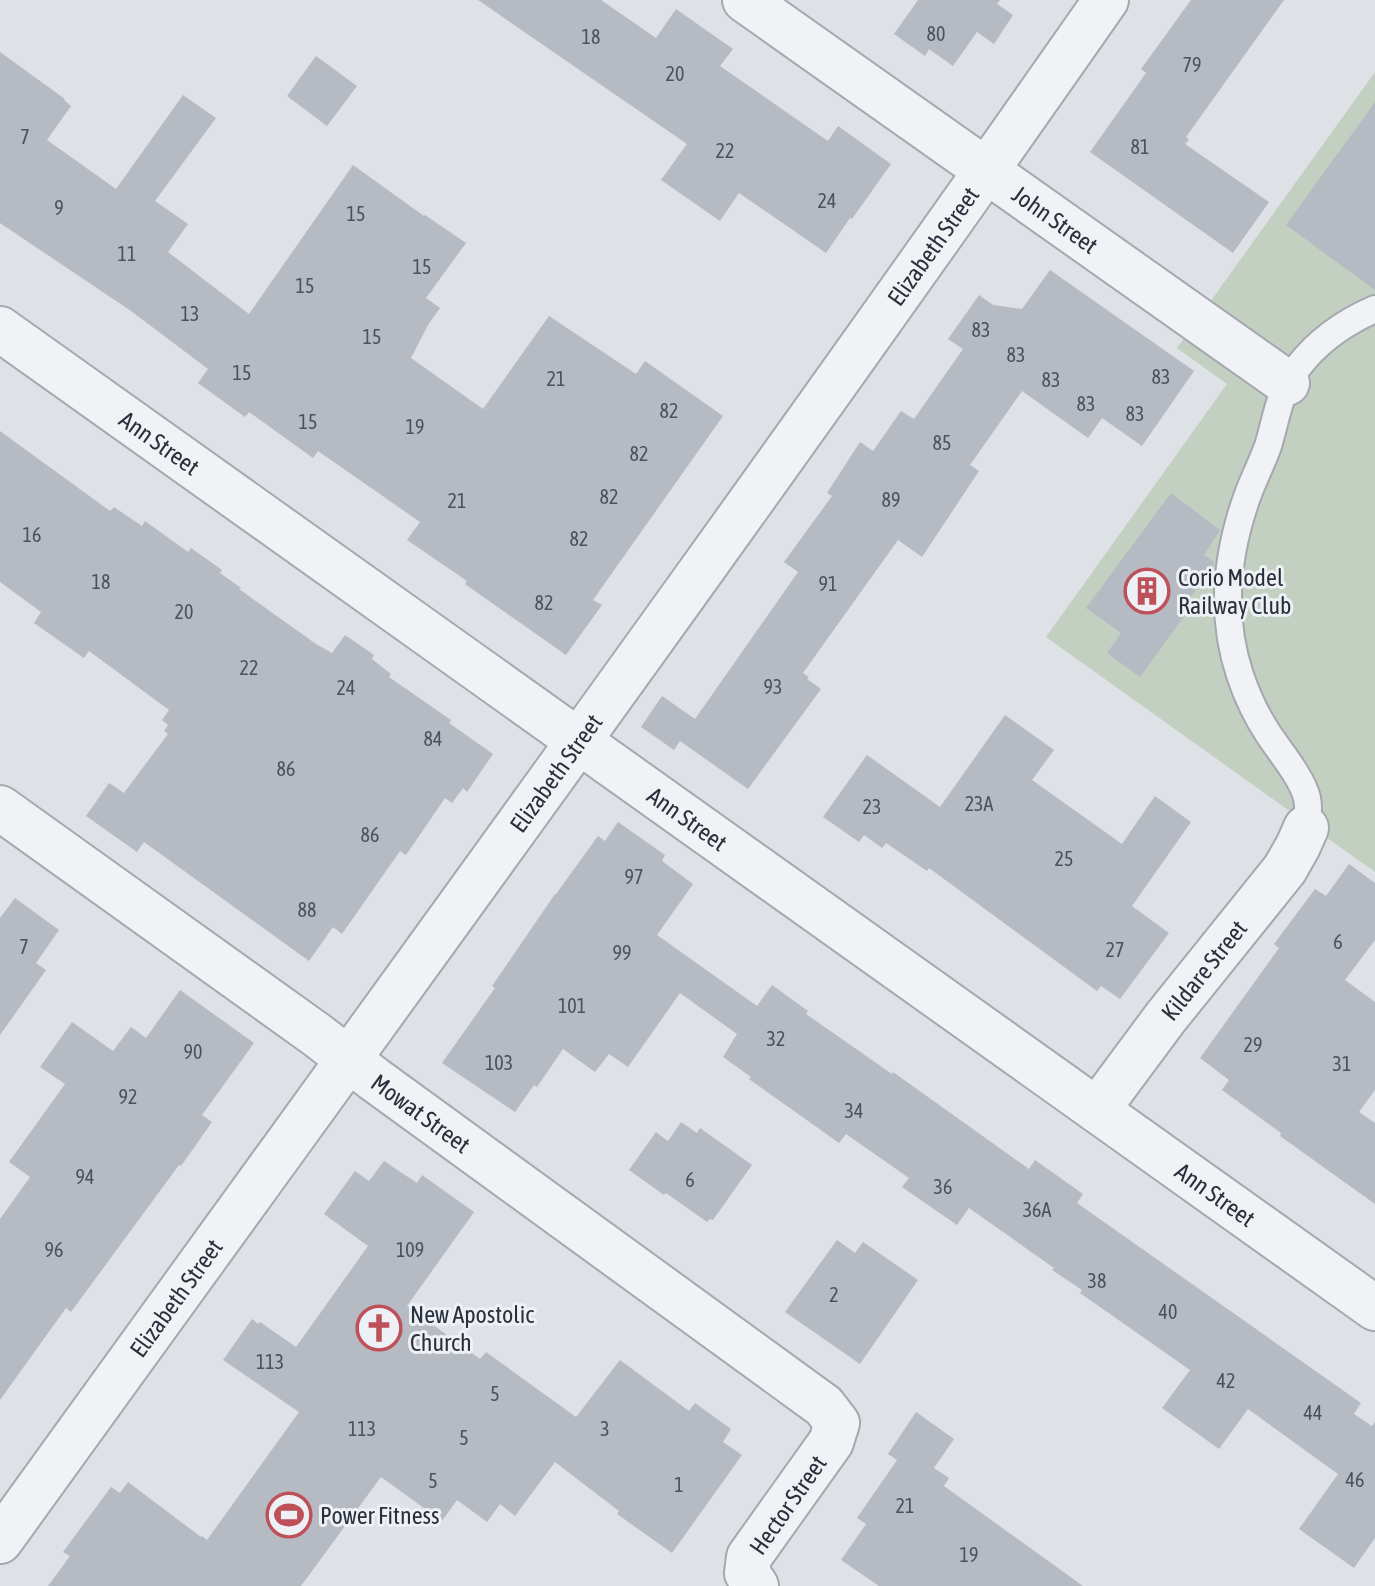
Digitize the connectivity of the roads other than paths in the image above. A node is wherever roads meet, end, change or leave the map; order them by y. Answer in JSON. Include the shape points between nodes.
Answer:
{"nodes":[{"id":1,"x":745,"y":0,"type":"edge"},
{"id":2,"x":1106,"y":0,"type":"edge"},
{"id":3,"x":986,"y":171,"type":"junction"},
{"id":4,"x":1375,"y":309,"type":"edge"},
{"id":5,"x":0,"y":329,"type":"edge"},
{"id":6,"x":1287,"y":383,"type":"junction"},
{"id":7,"x":579,"y":742,"type":"junction"},
{"id":8,"x":0,"y":808,"type":"edge"},
{"id":9,"x":1306,"y":828,"type":"joint"},
{"id":10,"x":348,"y":1059,"type":"junction"},
{"id":11,"x":1097,"y":1110,"type":"junction"},
{"id":12,"x":1375,"y":1308,"type":"edge"},
{"id":13,"x":837,"y":1423,"type":"joint"},
{"id":14,"x":0,"y":1541,"type":"edge"},
{"id":15,"x":756,"y":1586,"type":"edge"}],
"edges":[{"from":1,"to":3,"type":"street","name":"John Street"},
{"from":2,"to":3,"type":"street","name":"Elizabeth Street"},
{"from":3,"to":6,"type":"street","name":"John Street"},
{"from":3,"to":7,"type":"street","name":"Elizabeth Street"},
{"from":4,"to":6,"type":"lane","via":[[1335,331]]},
{"from":5,"to":7,"type":"street","name":"Ann Street"},
{"from":6,"to":9,"type":"lane","via":[[1232,546],[1228,619],[1230,643],[1249,697],[1306,795]]},
{"from":7,"to":10,"type":"street","name":"Elizabeth Street"},
{"from":7,"to":11,"type":"street","name":"Ann Street"},
{"from":8,"to":10,"type":"street","name":"Mowat Street"},
{"from":9,"to":11,"type":"street","name":"Kildare Street","via":[[1285,869]]},
{"from":10,"to":13,"type":"street","name":"Mowat Street","via":[[824,1406]]},
{"from":10,"to":14,"type":"street","name":"Elizabeth Street"},
{"from":11,"to":12,"type":"street","name":"Ann Street"},
{"from":13,"to":15,"type":"street","name":"Hector Street","via":[[831,1442],[749,1557],[747,1573]]}]}
